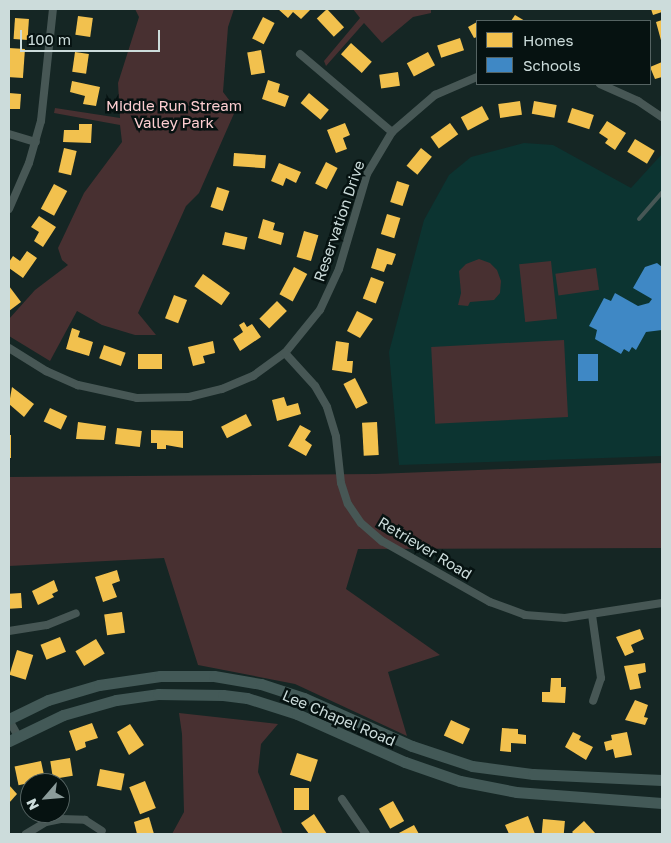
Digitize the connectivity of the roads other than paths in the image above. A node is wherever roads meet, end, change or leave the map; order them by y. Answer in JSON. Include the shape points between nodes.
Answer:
{"nodes":[{"id":1,"x":53,"y":9,"type":"edge"},
{"id":2,"x":300,"y":54,"type":"dead end"},
{"id":3,"x":476,"y":77,"type":"edge"},
{"id":4,"x":602,"y":85,"type":"edge"},
{"id":5,"x":662,"y":117,"type":"edge"},
{"id":6,"x":392,"y":132,"type":"junction"},
{"id":7,"x":9,"y":134,"type":"edge"},
{"id":8,"x":36,"y":142,"type":"junction"},
{"id":9,"x":662,"y":193,"type":"edge"},
{"id":10,"x":9,"y":209,"type":"edge"},
{"id":11,"x":639,"y":219,"type":"dead end"},
{"id":12,"x":9,"y":348,"type":"edge"},
{"id":13,"x":285,"y":353,"type":"junction"},
{"id":14,"x":662,"y":603,"type":"edge"},
{"id":15,"x":76,"y":613,"type":"dead end"},
{"id":16,"x":592,"y":615,"type":"junction"},
{"id":17,"x":9,"y":631,"type":"edge"},
{"id":18,"x":593,"y":700,"type":"dead end"},
{"id":19,"x":9,"y":720,"type":"edge"},
{"id":20,"x":13,"y":738,"type":"edge"},
{"id":21,"x":412,"y":746,"type":"junction"},
{"id":22,"x":405,"y":762,"type":"junction"},
{"id":23,"x":662,"y":780,"type":"edge"},
{"id":24,"x":342,"y":799,"type":"dead end"},
{"id":25,"x":662,"y":803,"type":"edge"},
{"id":26,"x":102,"y":831,"type":"dead end"},
{"id":27,"x":26,"y":834,"type":"edge"},
{"id":28,"x":366,"y":834,"type":"edge"}],
"edges":[{"from":1,"to":8,"type":"street","via":[[47,83]]},
{"from":2,"to":6,"type":"street"},
{"from":3,"to":6,"type":"street","name":"Reservation Drive","via":[[435,95]]},
{"from":4,"to":5,"type":"street","via":[[638,101]]},
{"from":6,"to":13,"type":"street","name":"Reservation Drive","via":[[367,174],[329,295],[303,335]]},
{"from":7,"to":8,"type":"street"},
{"from":8,"to":10,"type":"street"},
{"from":9,"to":11,"type":"lane"},
{"from":12,"to":13,"type":"street","name":"Reservation Drive","via":[[46,371],[78,385],[117,395],[155,399],[189,397],[222,389],[252,376]]},
{"from":13,"to":16,"type":"street","name":"Retriever Road","via":[[315,386],[327,406],[336,437],[343,491],[354,514],[370,532],[506,609],[545,618]]},
{"from":14,"to":16,"type":"street","name":"Retriever Road"},
{"from":15,"to":17,"type":"street","via":[[47,625]]},
{"from":16,"to":18,"type":"street","via":[[601,674],[600,689]]},
{"from":19,"to":20,"type":"street"},
{"from":19,"to":21,"type":"main road","name":"Lee Chapel Road","via":[[48,700],[99,685],[160,676],[214,676],[261,684],[304,698]]},
{"from":20,"to":22,"type":"main road","name":"Lee Chapel Road","via":[[62,715],[116,700],[158,694],[203,694],[271,705],[332,728]]},
{"from":21,"to":22,"type":"main road"},
{"from":21,"to":23,"type":"main road","name":"Lee Chapel Road","via":[[501,772]]},
{"from":22,"to":25,"type":"main road","name":"Lee Chapel Road","via":[[483,786]]},
{"from":24,"to":28,"type":"street"},
{"from":26,"to":27,"type":"street","via":[[85,820],[69,819],[46,822]]}]}
